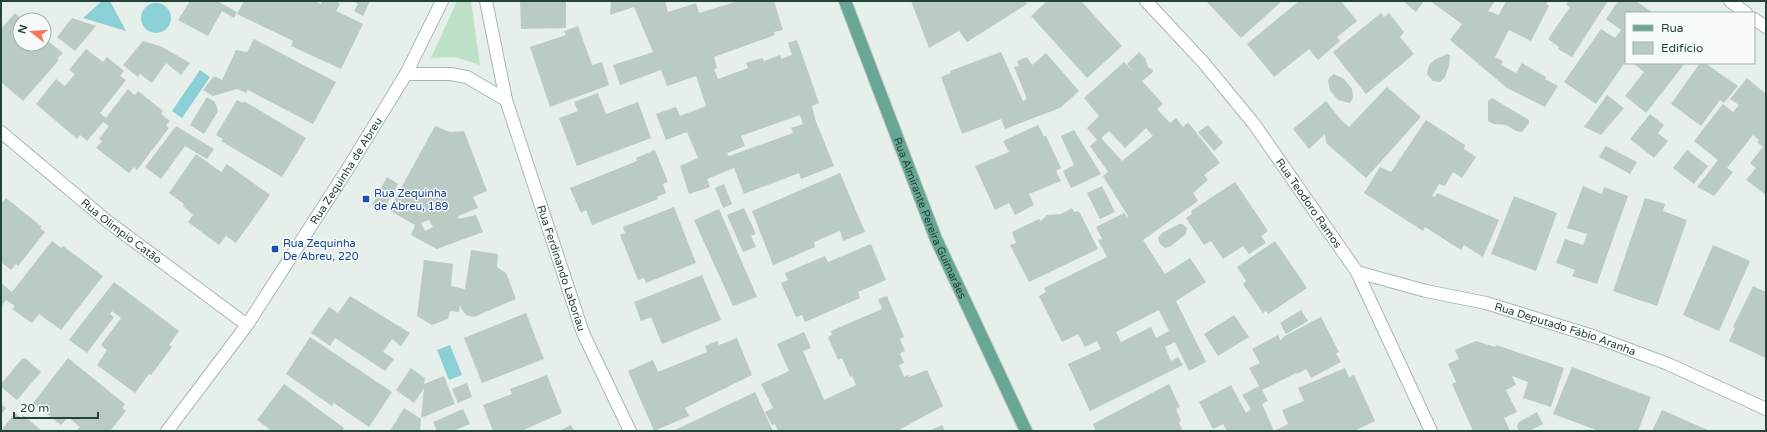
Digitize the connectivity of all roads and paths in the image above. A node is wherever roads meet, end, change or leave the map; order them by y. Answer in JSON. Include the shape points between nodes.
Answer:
{"nodes":[{"id":1,"x":442,"y":1,"type":"edge"},
{"id":2,"x":486,"y":1,"type":"edge"},
{"id":3,"x":846,"y":1,"type":"edge"},
{"id":4,"x":1146,"y":1,"type":"edge"},
{"id":5,"x":1730,"y":1,"type":"edge"},
{"id":6,"x":1745,"y":12,"type":"edge"},
{"id":7,"x":1755,"y":20,"type":"edge"},
{"id":8,"x":1766,"y":28,"type":"edge"},
{"id":9,"x":406,"y":74,"type":"junction"},
{"id":10,"x":506,"y":100,"type":"junction"},
{"id":11,"x":1,"y":132,"type":"edge"},
{"id":12,"x":1357,"y":272,"type":"junction"},
{"id":13,"x":247,"y":325,"type":"junction"},
{"id":14,"x":1766,"y":409,"type":"edge"},
{"id":15,"x":167,"y":431,"type":"edge"},
{"id":16,"x":630,"y":431,"type":"edge"},
{"id":17,"x":1026,"y":431,"type":"edge"},
{"id":18,"x":1431,"y":431,"type":"edge"}],
"edges":[{"from":1,"to":9,"type":"street","name":"Rua Zequinha de Abreu"},
{"from":2,"to":10,"type":"street","name":"Rua Ferdinando Laboriau"},
{"from":3,"to":17,"type":"main road","name":"Rua Almirante Pereira Guimarães","via":[[936,239]]},
{"from":4,"to":12,"type":"street","name":"Rua Teodoro Ramos","via":[[1203,62],[1254,124]]},
{"from":5,"to":6,"type":"street"},
{"from":7,"to":8,"type":"street"},
{"from":9,"to":10,"type":"street","via":[[451,74],[467,77]]},
{"from":9,"to":13,"type":"street","name":"Rua Zequinha de Abreu"},
{"from":10,"to":16,"type":"street","name":"Rua Ferdinando Laboriau","via":[[583,333]]},
{"from":11,"to":13,"type":"street","name":"Rua Olimpio Catão","via":[[107,221]]},
{"from":12,"to":14,"type":"street","name":"Rua Deputado Fábio Aranha","via":[[1486,303],[1593,336],[1668,364]]},
{"from":12,"to":18,"type":"street","name":"Rua Teodoro Ramos"},
{"from":13,"to":15,"type":"street","name":"Rua Zequinha de Abreu"}]}
